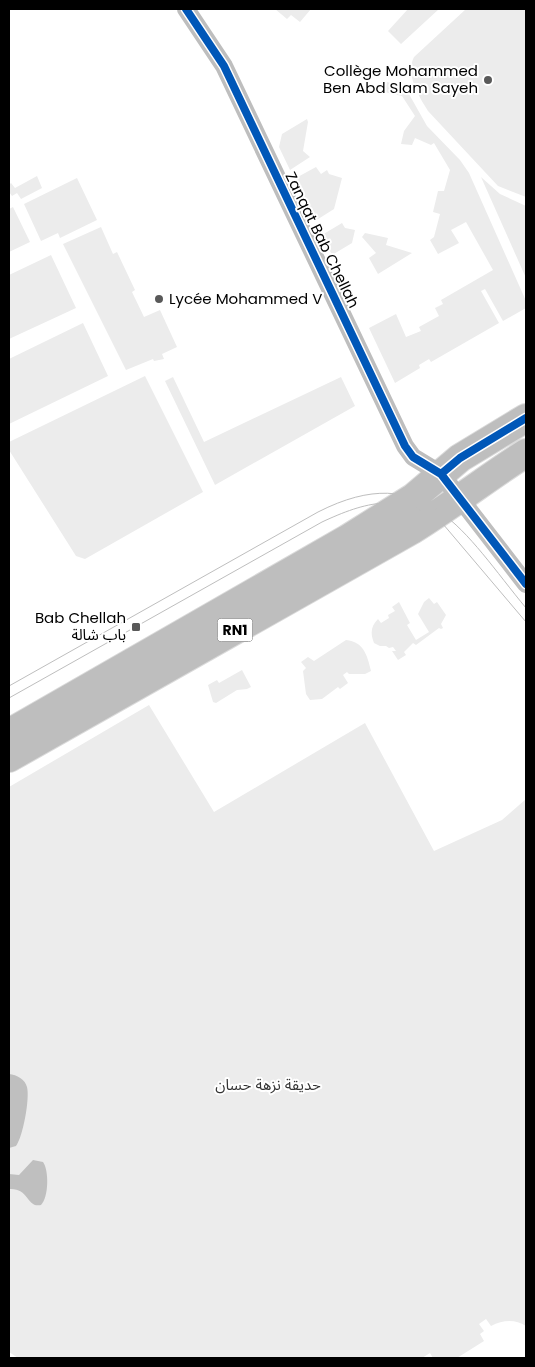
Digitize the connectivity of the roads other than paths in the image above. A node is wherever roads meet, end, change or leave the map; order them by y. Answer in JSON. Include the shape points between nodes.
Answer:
{"nodes":[{"id":1,"x":186,"y":9,"type":"edge"},
{"id":2,"x":526,"y":418,"type":"edge"},
{"id":3,"x":526,"y":454,"type":"edge"},
{"id":4,"x":441,"y":474,"type":"junction"},
{"id":5,"x":459,"y":498,"type":"junction"},
{"id":6,"x":526,"y":584,"type":"edge"},
{"id":7,"x":9,"y":733,"type":"edge"},
{"id":8,"x":9,"y":758,"type":"edge"}],
"edges":[{"from":1,"to":4,"type":"street","name":"Zanqat Bab Chellah","via":[[224,66],[405,446],[414,457]]},
{"from":2,"to":4,"type":"main road","number":"RN1"},
{"from":3,"to":5,"type":"main road","number":"RN1"},
{"from":4,"to":5,"type":"street"},
{"from":4,"to":7,"type":"main road","number":"RN1","via":[[408,500],[346,539]]},
{"from":5,"to":6,"type":"street"},
{"from":5,"to":8,"type":"main road","number":"RN1","via":[[412,530]]}]}
